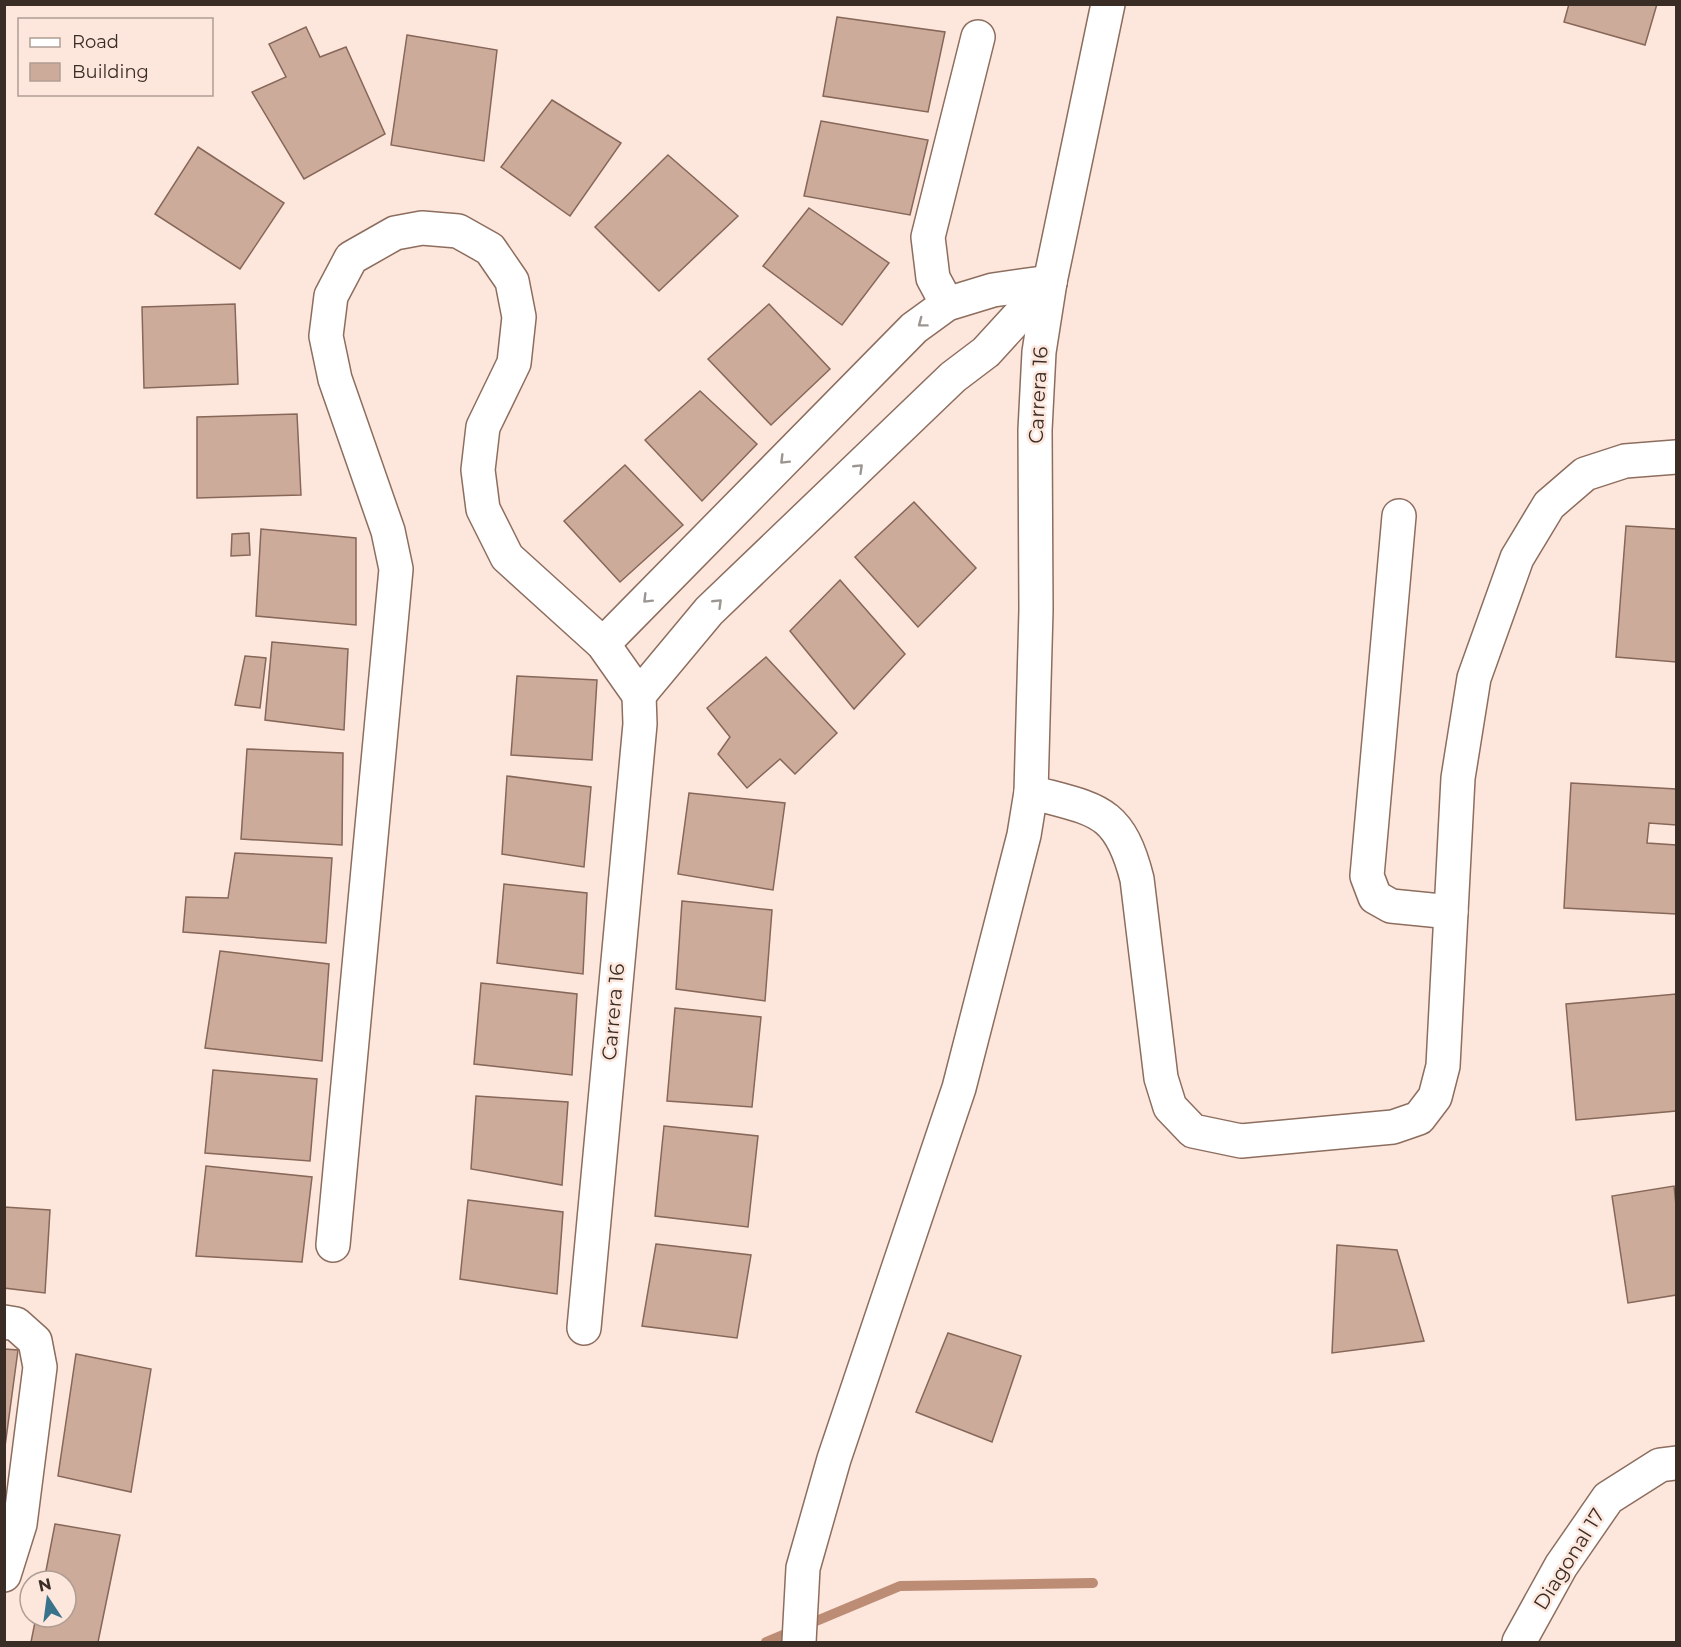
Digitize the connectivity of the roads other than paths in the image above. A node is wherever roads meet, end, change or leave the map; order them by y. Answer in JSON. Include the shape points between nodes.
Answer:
{"nodes":[{"id":1,"x":1108,"y":4,"type":"edge"},
{"id":2,"x":978,"y":36,"type":"dead end"},
{"id":3,"x":1050,"y":282,"type":"junction"},
{"id":4,"x":947,"y":304,"type":"junction"},
{"id":5,"x":1677,"y":457,"type":"edge"},
{"id":6,"x":1398,"y":516,"type":"dead end"},
{"id":7,"x":603,"y":644,"type":"junction"},
{"id":8,"x":639,"y":695,"type":"junction"},
{"id":9,"x":1031,"y":792,"type":"junction"},
{"id":10,"x":1451,"y":912,"type":"junction"},
{"id":11,"x":333,"y":1245,"type":"dead end"},
{"id":12,"x":4,"y":1322,"type":"edge"},
{"id":13,"x":584,"y":1328,"type":"dead end"},
{"id":14,"x":1668,"y":1464,"type":"edge"},
{"id":15,"x":4,"y":1575,"type":"edge"},
{"id":16,"x":799,"y":1642,"type":"edge"},
{"id":17,"x":1519,"y":1642,"type":"edge"}],
"edges":[{"from":1,"to":3,"type":"street","name":"Carrera 16"},
{"from":2,"to":4,"type":"street","via":[[928,237],[933,278]]},
{"from":3,"to":4,"type":"street","via":[[993,290]]},
{"from":8,"to":3,"type":"street","one_way":true,"via":[[709,611],[953,377],[986,352]]},
{"from":3,"to":9,"type":"street","name":"Carrera 16","via":[[1039,352],[1035,430]]},
{"from":4,"to":7,"type":"street","one_way":true,"via":[[914,328]]},
{"from":5,"to":10,"type":"street","via":[[1625,460],[1585,474],[1549,505],[1517,558],[1474,678],[1458,778]]},
{"from":6,"to":10,"type":"street","via":[[1367,876],[1375,897],[1391,906]]},
{"from":7,"to":8,"type":"street"},
{"from":7,"to":11,"type":"street","via":[[507,558],[483,508],[478,470],[483,427],[514,363],[519,317],[512,281],[490,249],[458,231],[422,228],[395,232],[372,244],[351,258],[331,296],[326,336],[335,379],[388,531],[396,568]]},
{"from":8,"to":13,"type":"street","name":"Carrera 16","via":[[640,724]]},
{"from":9,"to":10,"type":"street","via":[[1087,807],[1114,824],[1129,849],[1137,879],[1161,1078],[1170,1107],[1193,1131],[1241,1141],[1393,1127],[1419,1118],[1435,1097],[1443,1066]]},
{"from":9,"to":16,"type":"street","name":"Carrera 16","via":[[1024,835],[959,1088],[834,1459],[803,1568]]},
{"from":12,"to":15,"type":"street","via":[[16,1324],[35,1341],[40,1367],[20,1524]]},
{"from":14,"to":17,"type":"street","name":"Diagonal 17","via":[[1608,1498],[1561,1566]]}]}
